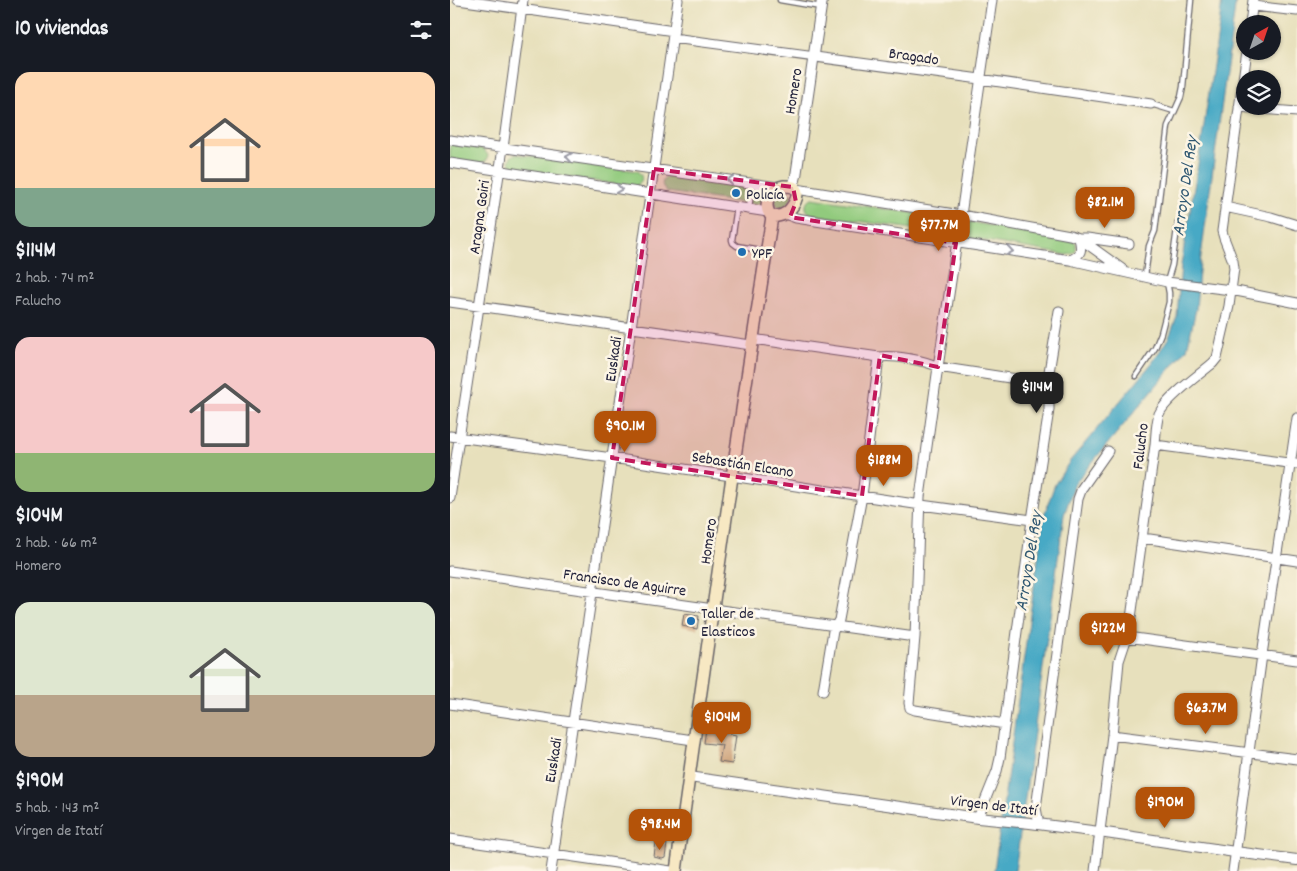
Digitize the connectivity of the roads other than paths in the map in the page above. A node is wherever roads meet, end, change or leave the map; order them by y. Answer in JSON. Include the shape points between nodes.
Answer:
{"nodes":[{"id":1,"x":458,"y":0,"type":"edge"},
{"id":2,"x":678,"y":0,"type":"edge"},
{"id":3,"x":780,"y":0,"type":"edge"},
{"id":4,"x":992,"y":0,"type":"edge"},
{"id":5,"x":1191,"y":0,"type":"edge"},
{"id":6,"x":1253,"y":3,"type":"edge"},
{"id":7,"x":522,"y":4,"type":"edge"},
{"id":8,"x":821,"y":4,"type":"edge"},
{"id":9,"x":1297,"y":11,"type":"edge"},
{"id":10,"x":673,"y":34,"type":"junction"},
{"id":11,"x":814,"y":57,"type":"junction"},
{"id":12,"x":980,"y":79,"type":"junction"},
{"id":13,"x":1151,"y":104,"type":"joint"},
{"id":14,"x":1174,"y":111,"type":"junction"},
{"id":15,"x":1281,"y":111,"type":"edge"},
{"id":16,"x":1297,"y":112,"type":"edge"},
{"id":17,"x":1238,"y":115,"type":"edge"},
{"id":18,"x":450,"y":140,"type":"edge"},
{"id":19,"x":503,"y":148,"type":"junction"},
{"id":20,"x":450,"y":163,"type":"edge"},
{"id":21,"x":654,"y":169,"type":"junction"},
{"id":22,"x":500,"y":171,"type":"junction"},
{"id":23,"x":752,"y":183,"type":"junction"},
{"id":24,"x":778,"y":187,"type":"junction"},
{"id":25,"x":794,"y":188,"type":"junction"},
{"id":26,"x":650,"y":194,"type":"junction"},
{"id":27,"x":737,"y":207,"type":"junction"},
{"id":28,"x":1225,"y":207,"type":"junction"},
{"id":29,"x":748,"y":209,"type":"junction"},
{"id":30,"x":770,"y":214,"type":"junction"},
{"id":31,"x":785,"y":214,"type":"junction"},
{"id":32,"x":962,"y":215,"type":"junction"},
{"id":33,"x":1178,"y":222,"type":"dead end"},
{"id":34,"x":1297,"y":225,"type":"edge"},
{"id":35,"x":1079,"y":238,"type":"junction"},
{"id":36,"x":956,"y":243,"type":"junction"},
{"id":37,"x":1129,"y":244,"type":"dead end"},
{"id":38,"x":766,"y":251,"type":"junction"},
{"id":39,"x":1070,"y":260,"type":"junction"},
{"id":40,"x":1127,"y":272,"type":"junction"},
{"id":41,"x":1145,"y":276,"type":"junction"},
{"id":42,"x":1170,"y":282,"type":"junction"},
{"id":43,"x":1231,"y":290,"type":"junction"},
{"id":44,"x":450,"y":302,"type":"edge"},
{"id":45,"x":1297,"y":303,"type":"edge"},
{"id":46,"x":480,"y":307,"type":"junction"},
{"id":47,"x":1059,"y":312,"type":"dead end"},
{"id":48,"x":631,"y":328,"type":"junction"},
{"id":49,"x":752,"y":342,"type":"junction"},
{"id":50,"x":879,"y":357,"type":"junction"},
{"id":51,"x":938,"y":367,"type":"junction"},
{"id":52,"x":1136,"y":376,"type":"dead end"},
{"id":53,"x":1049,"y":384,"type":"junction"},
{"id":54,"x":1297,"y":418,"type":"edge"},
{"id":55,"x":454,"y":436,"type":"edge"},
{"id":56,"x":1155,"y":445,"type":"junction"},
{"id":57,"x":1108,"y":452,"type":"dead end"},
{"id":58,"x":612,"y":458,"type":"junction"},
{"id":59,"x":1294,"y":463,"type":"edge"},
{"id":60,"x":733,"y":476,"type":"junction"},
{"id":61,"x":862,"y":496,"type":"junction"},
{"id":62,"x":450,"y":498,"type":"edge"},
{"id":63,"x":921,"y":505,"type":"junction"},
{"id":64,"x":1032,"y":520,"type":"junction"},
{"id":65,"x":1142,"y":538,"type":"junction"},
{"id":66,"x":1276,"y":558,"type":"junction"},
{"id":67,"x":1297,"y":561,"type":"edge"},
{"id":68,"x":450,"y":571,"type":"edge"},
{"id":69,"x":592,"y":592,"type":"junction"},
{"id":70,"x":713,"y":609,"type":"junction"},
{"id":71,"x":836,"y":625,"type":"junction"},
{"id":72,"x":915,"y":637,"type":"junction"},
{"id":73,"x":1127,"y":637,"type":"junction"},
{"id":74,"x":1262,"y":655,"type":"junction"},
{"id":75,"x":1297,"y":660,"type":"edge"},
{"id":76,"x":823,"y":691,"type":"dead end"},
{"id":77,"x":450,"y":704,"type":"edge"},
{"id":78,"x":573,"y":722,"type":"junction"},
{"id":79,"x":1005,"y":724,"type":"junction"},
{"id":80,"x":1112,"y":735,"type":"junction"},
{"id":81,"x":693,"y":740,"type":"junction"},
{"id":82,"x":1248,"y":752,"type":"junction"},
{"id":83,"x":1297,"y":759,"type":"edge"},
{"id":84,"x":689,"y":777,"type":"junction"},
{"id":85,"x":983,"y":819,"type":"junction"},
{"id":86,"x":1034,"y":823,"type":"junction"},
{"id":87,"x":1099,"y":832,"type":"junction"},
{"id":88,"x":450,"y":840,"type":"edge"},
{"id":89,"x":1236,"y":852,"type":"junction"},
{"id":90,"x":553,"y":855,"type":"junction"},
{"id":91,"x":1297,"y":860,"type":"edge"},
{"id":92,"x":551,"y":871,"type":"edge"},
{"id":93,"x":671,"y":871,"type":"edge"},
{"id":94,"x":676,"y":871,"type":"edge"},
{"id":95,"x":1095,"y":871,"type":"edge"},
{"id":96,"x":1233,"y":871,"type":"edge"}],
"edges":[{"from":1,"to":7,"type":"street","name":"Bragado"},
{"from":2,"to":10,"type":"street","name":"Euskadi"},
{"from":3,"to":8,"type":"lane"},
{"from":4,"to":12,"type":"street"},
{"from":5,"to":14,"type":"lane","via":[[1183,86]]},
{"from":6,"to":9,"type":"street"},
{"from":7,"to":10,"type":"street","name":"Bragado"},
{"from":7,"to":19,"type":"street","name":"Aragna Goiri"},
{"from":8,"to":11,"type":"street","name":"Homero"},
{"from":10,"to":11,"type":"street","name":"Bragado"},
{"from":10,"to":21,"type":"street","name":"Euskadi"},
{"from":11,"to":12,"type":"street","name":"Bragado"},
{"from":11,"to":25,"type":"street","name":"Homero"},
{"from":12,"to":13,"type":"street","name":"Bragado"},
{"from":12,"to":32,"type":"street"},
{"from":13,"to":14,"type":"lane"},
{"from":14,"to":41,"type":"lane","via":[[1168,126],[1155,231],[1149,246]]},
{"from":15,"to":16,"type":"street"},
{"from":17,"to":28,"type":"street","name":"Falucho"},
{"from":18,"to":19,"type":"street"},
{"from":21,"to":19,"type":"street","one_way":true},
{"from":19,"to":22,"type":"street","name":"Aragna Goiri"},
{"from":20,"to":22,"type":"street"},
{"from":23,"to":21,"type":"street","one_way":true},
{"from":21,"to":26,"type":"street","name":"Euskadi"},
{"from":22,"to":26,"type":"street","one_way":true},
{"from":22,"to":46,"type":"street","name":"Aragna Goiri"},
{"from":23,"to":24,"type":"street"},
{"from":23,"to":29,"type":"lane"},
{"from":24,"to":25,"type":"main road"},
{"from":24,"to":30,"type":"main road","via":[[769,197]]},
{"from":25,"to":31,"type":"main road","via":[[794,205]]},
{"from":25,"to":32,"type":"street"},
{"from":26,"to":27,"type":"street"},
{"from":26,"to":48,"type":"street","name":"Euskadi"},
{"from":27,"to":29,"type":"street"},
{"from":27,"to":38,"type":"lane","via":[[733,243]]},
{"from":28,"to":34,"type":"street"},
{"from":28,"to":43,"type":"street","name":"Falucho","via":[[1222,231],[1233,261]]},
{"from":29,"to":30,"type":"street"},
{"from":30,"to":31,"type":"main road"},
{"from":30,"to":38,"type":"main road","name":"Homero"},
{"from":31,"to":36,"type":"street","one_way":true},
{"from":32,"to":35,"type":"street"},
{"from":32,"to":36,"type":"street"},
{"from":33,"to":42,"type":"lane"},
{"from":35,"to":37,"type":"street"},
{"from":35,"to":39,"type":"street","via":[[1080,254]]},
{"from":35,"to":40,"type":"street"},
{"from":36,"to":39,"type":"street","one_way":true},
{"from":36,"to":51,"type":"street"},
{"from":38,"to":49,"type":"main road","name":"Homero"},
{"from":39,"to":40,"type":"street"},
{"from":40,"to":41,"type":"street"},
{"from":41,"to":42,"type":"street"},
{"from":42,"to":43,"type":"street"},
{"from":42,"to":52,"type":"lane","via":[[1161,333]]},
{"from":43,"to":45,"type":"street"},
{"from":43,"to":56,"type":"street","name":"Falucho","via":[[1217,358],[1167,402],[1158,419]]},
{"from":44,"to":46,"type":"street"},
{"from":46,"to":48,"type":"street"},
{"from":46,"to":55,"type":"street","name":"Aragna Goiri"},
{"from":47,"to":53,"type":"street"},
{"from":48,"to":49,"type":"street"},
{"from":48,"to":58,"type":"street","name":"Euskadi"},
{"from":49,"to":50,"type":"street"},
{"from":49,"to":60,"type":"main road","name":"Homero"},
{"from":50,"to":51,"type":"street","via":[[930,363]]},
{"from":50,"to":61,"type":"street"},
{"from":51,"to":53,"type":"street"},
{"from":51,"to":63,"type":"street"},
{"from":53,"to":64,"type":"street","via":[[1049,410]]},
{"from":54,"to":59,"type":"street"},
{"from":55,"to":58,"type":"street","name":"Sebastián Elcano"},
{"from":55,"to":62,"type":"street","name":"Aragna Goiri"},
{"from":56,"to":59,"type":"street"},
{"from":56,"to":65,"type":"street","name":"Falucho"},
{"from":57,"to":86,"type":"street","via":[[1082,488],[1078,499]]},
{"from":58,"to":60,"type":"street","name":"Sebastián Elcano"},
{"from":58,"to":69,"type":"street","name":"Euskadi"},
{"from":59,"to":66,"type":"street"},
{"from":60,"to":61,"type":"street","name":"Sebastián Elcano"},
{"from":60,"to":70,"type":"main road","name":"Homero"},
{"from":61,"to":63,"type":"street","name":"Sebastián Elcano"},
{"from":61,"to":71,"type":"street"},
{"from":63,"to":64,"type":"street","name":"Sebastián Elcano"},
{"from":63,"to":72,"type":"street"},
{"from":64,"to":79,"type":"street"},
{"from":65,"to":66,"type":"street"},
{"from":65,"to":73,"type":"street","name":"Falucho"},
{"from":66,"to":67,"type":"street"},
{"from":66,"to":74,"type":"street"},
{"from":68,"to":69,"type":"street","name":"Francisco de Aguirre"},
{"from":69,"to":70,"type":"street","name":"Francisco de Aguirre"},
{"from":69,"to":78,"type":"street","name":"Euskadi"},
{"from":70,"to":71,"type":"street","name":"Francisco de Aguirre"},
{"from":70,"to":81,"type":"main road","name":"Homero"},
{"from":71,"to":72,"type":"street","name":"Francisco de Aguirre"},
{"from":71,"to":76,"type":"street"},
{"from":72,"to":79,"type":"street","via":[[910,708]]},
{"from":73,"to":74,"type":"street"},
{"from":73,"to":80,"type":"street","name":"Falucho","via":[[1119,661]]},
{"from":74,"to":75,"type":"street"},
{"from":74,"to":82,"type":"street"},
{"from":77,"to":78,"type":"street"},
{"from":78,"to":81,"type":"street"},
{"from":78,"to":90,"type":"street","name":"Euskadi"},
{"from":79,"to":85,"type":"street","via":[[997,771]]},
{"from":80,"to":82,"type":"street"},
{"from":80,"to":87,"type":"street","name":"Falucho"},
{"from":81,"to":84,"type":"main road","name":"Homero"},
{"from":82,"to":83,"type":"street"},
{"from":82,"to":89,"type":"street"},
{"from":84,"to":85,"type":"street","name":"Virgen de Itatí"},
{"from":84,"to":94,"type":"main road","name":"Homero"},
{"from":85,"to":86,"type":"street","name":"Virgen de Itatí"},
{"from":86,"to":87,"type":"street","name":"Virgen de Itatí"},
{"from":87,"to":89,"type":"street","name":"Virgen de Itatí"},
{"from":87,"to":95,"type":"street","name":"Falucho"},
{"from":88,"to":90,"type":"street"},
{"from":89,"to":91,"type":"street","name":"Virgen de Itatí"},
{"from":89,"to":96,"type":"street"},
{"from":90,"to":92,"type":"street","name":"Euskadi"},
{"from":90,"to":93,"type":"street"}]}
